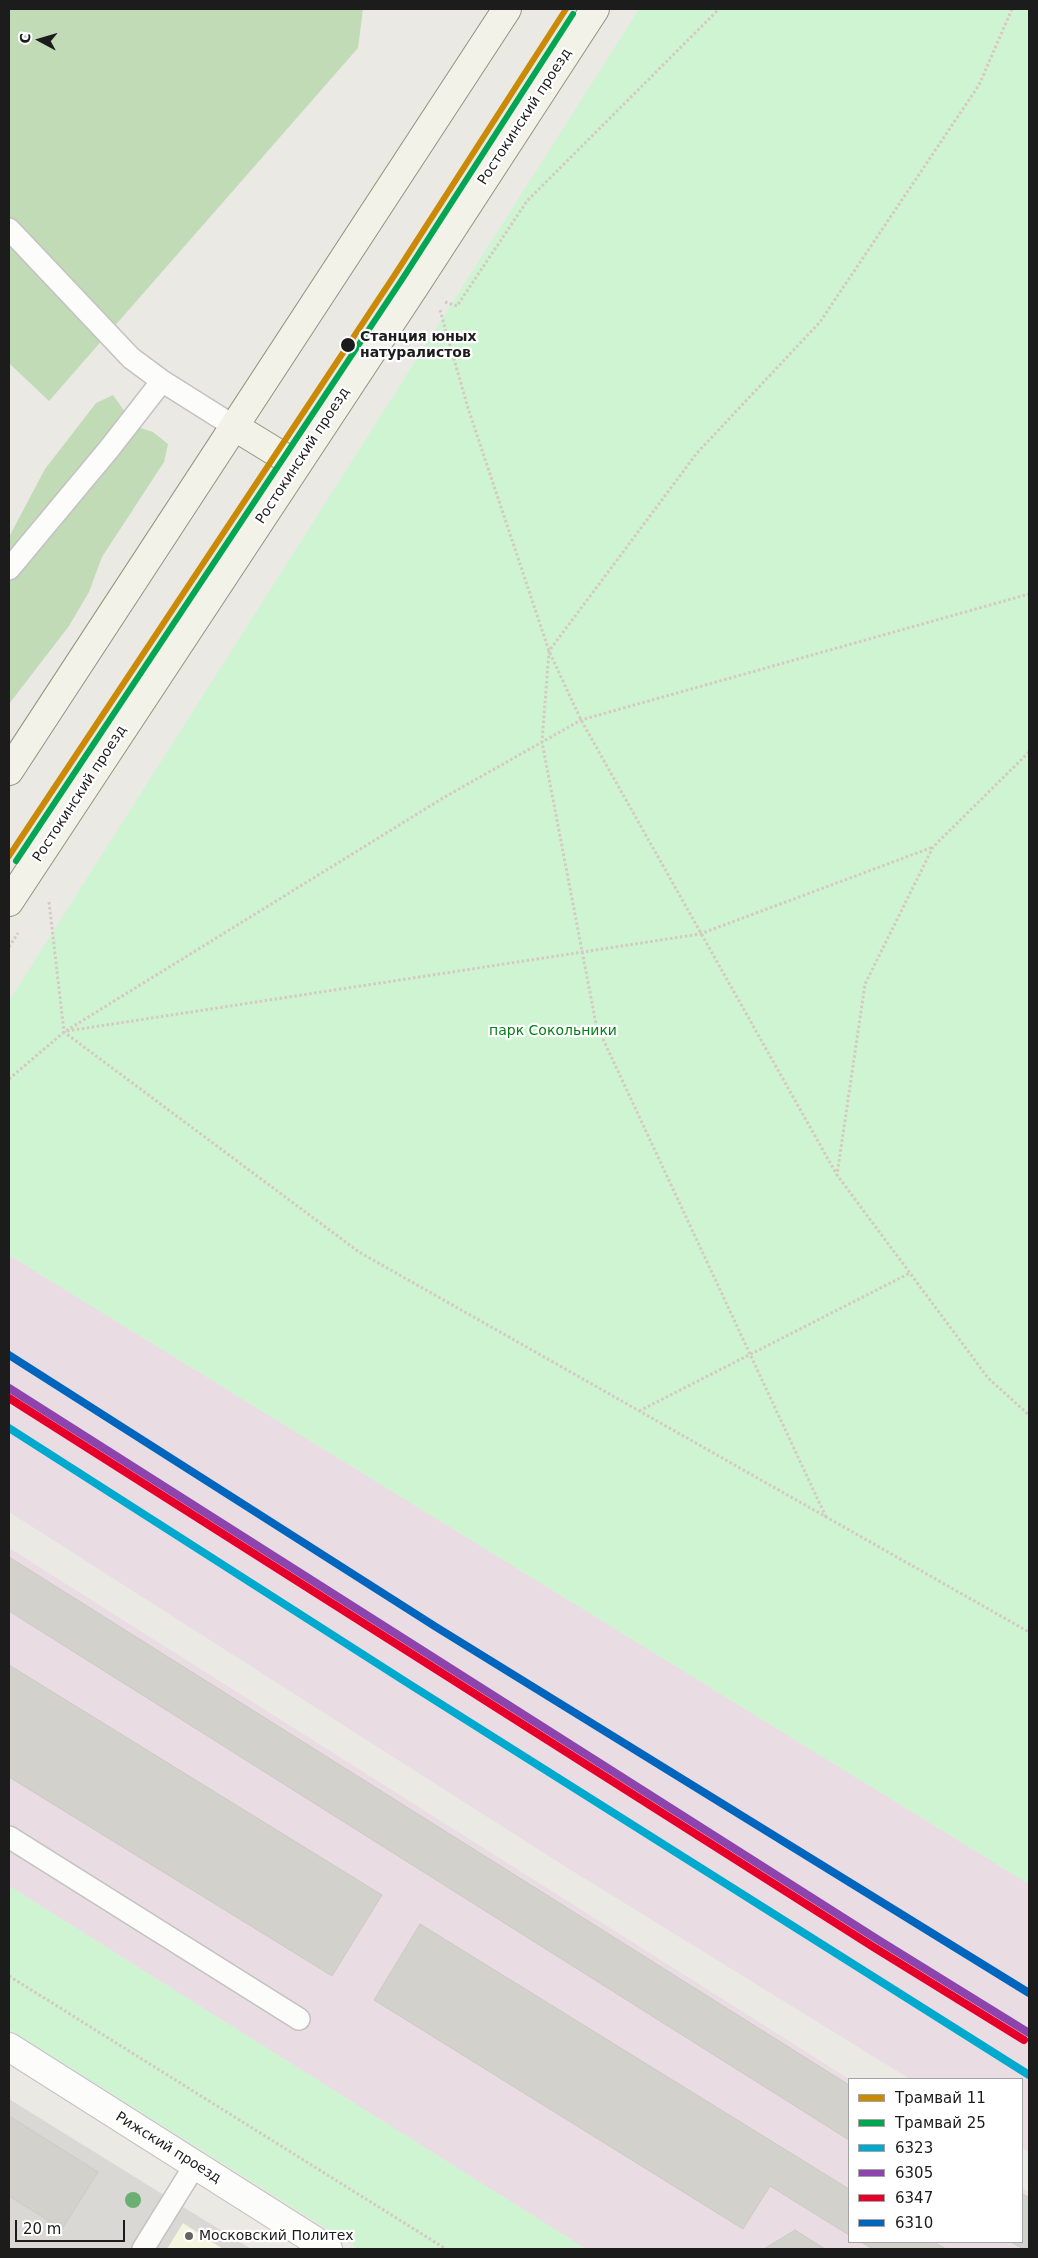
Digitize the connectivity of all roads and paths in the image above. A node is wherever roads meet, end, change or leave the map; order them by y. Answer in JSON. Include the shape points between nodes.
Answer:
{"nodes":[{"id":1,"x":507,"y":9,"type":"edge"},
{"id":2,"x":595,"y":9,"type":"edge"},
{"id":3,"x":719,"y":9,"type":"edge"},
{"id":4,"x":1012,"y":9,"type":"edge"},
{"id":5,"x":9,"y":229,"type":"edge"},
{"id":6,"x":437,"y":300,"type":"dead end"},
{"id":7,"x":439,"y":309,"type":"dead end"},
{"id":8,"x":162,"y":381,"type":"junction"},
{"id":9,"x":235,"y":427,"type":"junction"},
{"id":10,"x":297,"y":465,"type":"junction"},
{"id":11,"x":9,"y":569,"type":"edge"},
{"id":12,"x":1029,"y":594,"type":"edge"},
{"id":13,"x":548,"y":651,"type":"junction"},
{"id":14,"x":581,"y":720,"type":"junction"},
{"id":15,"x":542,"y":742,"type":"junction"},
{"id":16,"x":1029,"y":752,"type":"edge"},
{"id":17,"x":9,"y":771,"type":"edge"},
{"id":18,"x":933,"y":847,"type":"junction"},
{"id":19,"x":48,"y":900,"type":"dead end"},
{"id":20,"x":9,"y":902,"type":"edge"},
{"id":21,"x":700,"y":934,"type":"junction"},
{"id":22,"x":582,"y":952,"type":"junction"},
{"id":23,"x":64,"y":1032,"type":"junction"},
{"id":24,"x":9,"y":1079,"type":"edge"},
{"id":25,"x":837,"y":1174,"type":"junction"},
{"id":26,"x":910,"y":1273,"type":"junction"},
{"id":27,"x":750,"y":1354,"type":"junction"},
{"id":28,"x":638,"y":1411,"type":"junction"},
{"id":29,"x":1029,"y":1415,"type":"edge"},
{"id":30,"x":826,"y":1517,"type":"junction"},
{"id":31,"x":1029,"y":1632,"type":"edge"},
{"id":32,"x":9,"y":1837,"type":"edge"},
{"id":33,"x":9,"y":1976,"type":"edge"},
{"id":34,"x":299,"y":2019,"type":"dead end"},
{"id":35,"x":9,"y":2047,"type":"edge"},
{"id":36,"x":194,"y":2165,"type":"junction"},
{"id":37,"x":143,"y":2249,"type":"edge"},
{"id":38,"x":328,"y":2249,"type":"edge"},
{"id":39,"x":446,"y":2249,"type":"edge"}],
"edges":[{"from":1,"to":9,"type":"main road"},
{"from":2,"to":10,"type":"main road","name":"Ростокинский проезд"},
{"from":3,"to":6,"type":"path","via":[[527,201],[456,306]]},
{"from":4,"to":13,"type":"path","via":[[979,85],[820,322],[696,453]]},
{"from":5,"to":8,"type":"lane","via":[[132,358]]},
{"from":7,"to":13,"type":"path"},
{"from":8,"to":9,"type":"lane"},
{"from":8,"to":11,"type":"lane"},
{"from":9,"to":10,"type":"main road"},
{"from":9,"to":17,"type":"main road"},
{"from":10,"to":20,"type":"main road","name":"Ростокинский проезд"},
{"from":12,"to":14,"type":"path"},
{"from":13,"to":14,"type":"path"},
{"from":13,"to":15,"type":"path"},
{"from":14,"to":15,"type":"path"},
{"from":14,"to":21,"type":"path"},
{"from":15,"to":22,"type":"path"},
{"from":15,"to":23,"type":"path","via":[[443,798]]},
{"from":16,"to":18,"type":"path"},
{"from":18,"to":21,"type":"path"},
{"from":18,"to":25,"type":"path","via":[[865,984]]},
{"from":19,"to":23,"type":"path"},
{"from":21,"to":22,"type":"path"},
{"from":21,"to":25,"type":"path"},
{"from":22,"to":23,"type":"path"},
{"from":22,"to":27,"type":"path","via":[[596,1024]]},
{"from":23,"to":24,"type":"path"},
{"from":23,"to":28,"type":"path","via":[[359,1252]]},
{"from":25,"to":26,"type":"path"},
{"from":26,"to":27,"type":"path"},
{"from":26,"to":29,"type":"path","via":[[988,1378]]},
{"from":27,"to":28,"type":"path"},
{"from":27,"to":30,"type":"path"},
{"from":28,"to":30,"type":"path"},
{"from":30,"to":31,"type":"path"},
{"from":32,"to":34,"type":"lane"},
{"from":33,"to":39,"type":"path"},
{"from":35,"to":36,"type":"street","name":"Рижский проезд"},
{"from":36,"to":37,"type":"lane"},
{"from":36,"to":38,"type":"street","name":"Рижский проезд"}]}
